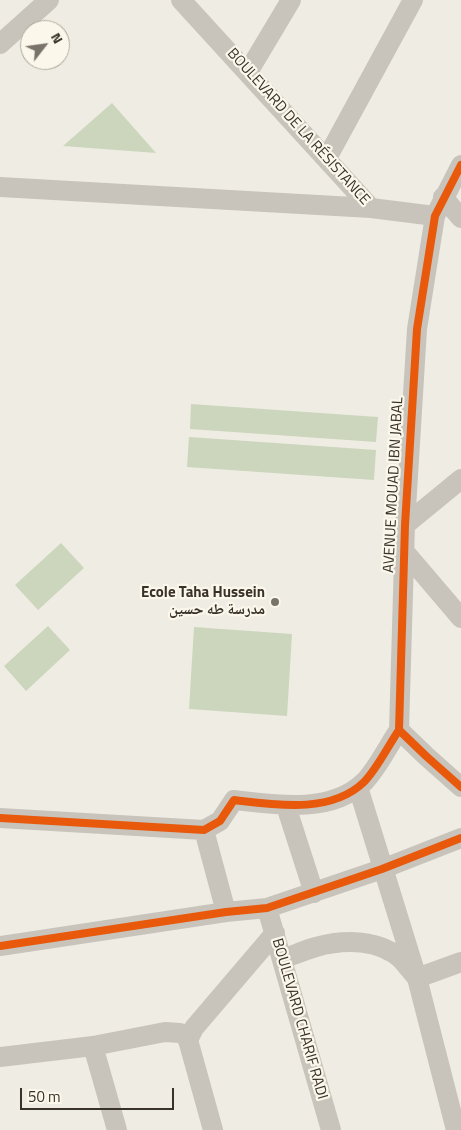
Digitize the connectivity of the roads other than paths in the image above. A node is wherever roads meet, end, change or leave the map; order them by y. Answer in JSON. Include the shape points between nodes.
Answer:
{"nodes":[{"id":1,"x":49,"y":0,"type":"edge"},
{"id":2,"x":181,"y":0,"type":"edge"},
{"id":3,"x":291,"y":0,"type":"edge"},
{"id":4,"x":413,"y":0,"type":"edge"},
{"id":5,"x":0,"y":44,"type":"edge"},
{"id":6,"x":248,"y":72,"type":"junction"},
{"id":7,"x":327,"y":158,"type":"junction"},
{"id":8,"x":461,"y":165,"type":"edge"},
{"id":9,"x":0,"y":187,"type":"edge"},
{"id":10,"x":443,"y":197,"type":"junction"},
{"id":11,"x":372,"y":208,"type":"junction"},
{"id":12,"x":435,"y":216,"type":"junction"},
{"id":13,"x":461,"y":218,"type":"edge"},
{"id":14,"x":461,"y":479,"type":"edge"},
{"id":15,"x":405,"y":525,"type":"junction"},
{"id":16,"x":404,"y":551,"type":"junction"},
{"id":17,"x":461,"y":618,"type":"edge"},
{"id":18,"x":399,"y":730,"type":"junction"},
{"id":19,"x":358,"y":787,"type":"junction"},
{"id":20,"x":461,"y":787,"type":"edge"},
{"id":21,"x":286,"y":806,"type":"junction"},
{"id":22,"x":0,"y":818,"type":"edge"},
{"id":23,"x":204,"y":830,"type":"junction"},
{"id":24,"x":461,"y":838,"type":"edge"},
{"id":25,"x":382,"y":869,"type":"junction"},
{"id":26,"x":314,"y":892,"type":"junction"},
{"id":27,"x":267,"y":908,"type":"junction"},
{"id":28,"x":226,"y":912,"type":"junction"},
{"id":29,"x":275,"y":933,"type":"junction"},
{"id":30,"x":0,"y":946,"type":"edge"},
{"id":31,"x":283,"y":959,"type":"junction"},
{"id":32,"x":461,"y":962,"type":"edge"},
{"id":33,"x":417,"y":978,"type":"junction"},
{"id":34,"x":188,"y":1040,"type":"junction"},
{"id":35,"x":93,"y":1046,"type":"junction"},
{"id":36,"x":0,"y":1058,"type":"edge"},
{"id":37,"x":454,"y":1090,"type":"edge"},
{"id":38,"x":117,"y":1130,"type":"edge"},
{"id":39,"x":213,"y":1130,"type":"edge"},
{"id":40,"x":331,"y":1130,"type":"edge"},
{"id":41,"x":456,"y":1130,"type":"edge"}],
"edges":[{"from":1,"to":5,"type":"street"},
{"from":2,"to":6,"type":"street","name":"BOULEVARD DE LA RÉSISTANCE"},
{"from":3,"to":6,"type":"street"},
{"from":4,"to":7,"type":"street"},
{"from":6,"to":7,"type":"street","name":"BOULEVARD DE LA RÉSISTANCE"},
{"from":7,"to":11,"type":"street","name":"BOULEVARD DE LA RÉSISTANCE"},
{"from":8,"to":10,"type":"street","name":"AVENUE MOUAD IBN JABAL"},
{"from":9,"to":11,"type":"street"},
{"from":10,"to":12,"type":"street","name":"AVENUE MOUAD IBN JABAL"},
{"from":10,"to":13,"type":"street"},
{"from":11,"to":12,"type":"street","name":"BOULEVARD DE LA RÉSISTANCE"},
{"from":12,"to":15,"type":"street","name":"AVENUE MOUAD IBN JABAL","via":[[417,329]]},
{"from":14,"to":15,"type":"street"},
{"from":15,"to":16,"type":"street","name":"AVENUE MOUAD IBN JABAL"},
{"from":16,"to":17,"type":"street"},
{"from":16,"to":18,"type":"street","name":"AVENUE MOUAD IBN JABAL"},
{"from":18,"to":19,"type":"street"},
{"from":18,"to":20,"type":"street"},
{"from":19,"to":21,"type":"street","via":[[329,802]]},
{"from":19,"to":25,"type":"street"},
{"from":21,"to":23,"type":"street","via":[[234,800],[220,820]]},
{"from":21,"to":26,"type":"street"},
{"from":22,"to":23,"type":"street"},
{"from":23,"to":28,"type":"street"},
{"from":24,"to":25,"type":"street"},
{"from":25,"to":26,"type":"street"},
{"from":25,"to":33,"type":"street"},
{"from":26,"to":27,"type":"street"},
{"from":27,"to":28,"type":"street"},
{"from":27,"to":29,"type":"street","name":"BOULEVARD CHARIF RADI"},
{"from":28,"to":30,"type":"street"},
{"from":29,"to":31,"type":"street","name":"BOULEVARD CHARIF RADI"},
{"from":29,"to":34,"type":"street","via":[[194,1028]]},
{"from":31,"to":33,"type":"street","via":[[316,947],[364,943],[381,946],[401,959]]},
{"from":31,"to":40,"type":"street","name":"BOULEVARD CHARIF RADI"},
{"from":32,"to":33,"type":"street"},
{"from":33,"to":37,"type":"street"},
{"from":34,"to":35,"type":"street","via":[[180,1033],[165,1032]]},
{"from":34,"to":39,"type":"street"},
{"from":35,"to":36,"type":"street"},
{"from":35,"to":38,"type":"street"},
{"from":37,"to":41,"type":"street"}]}
